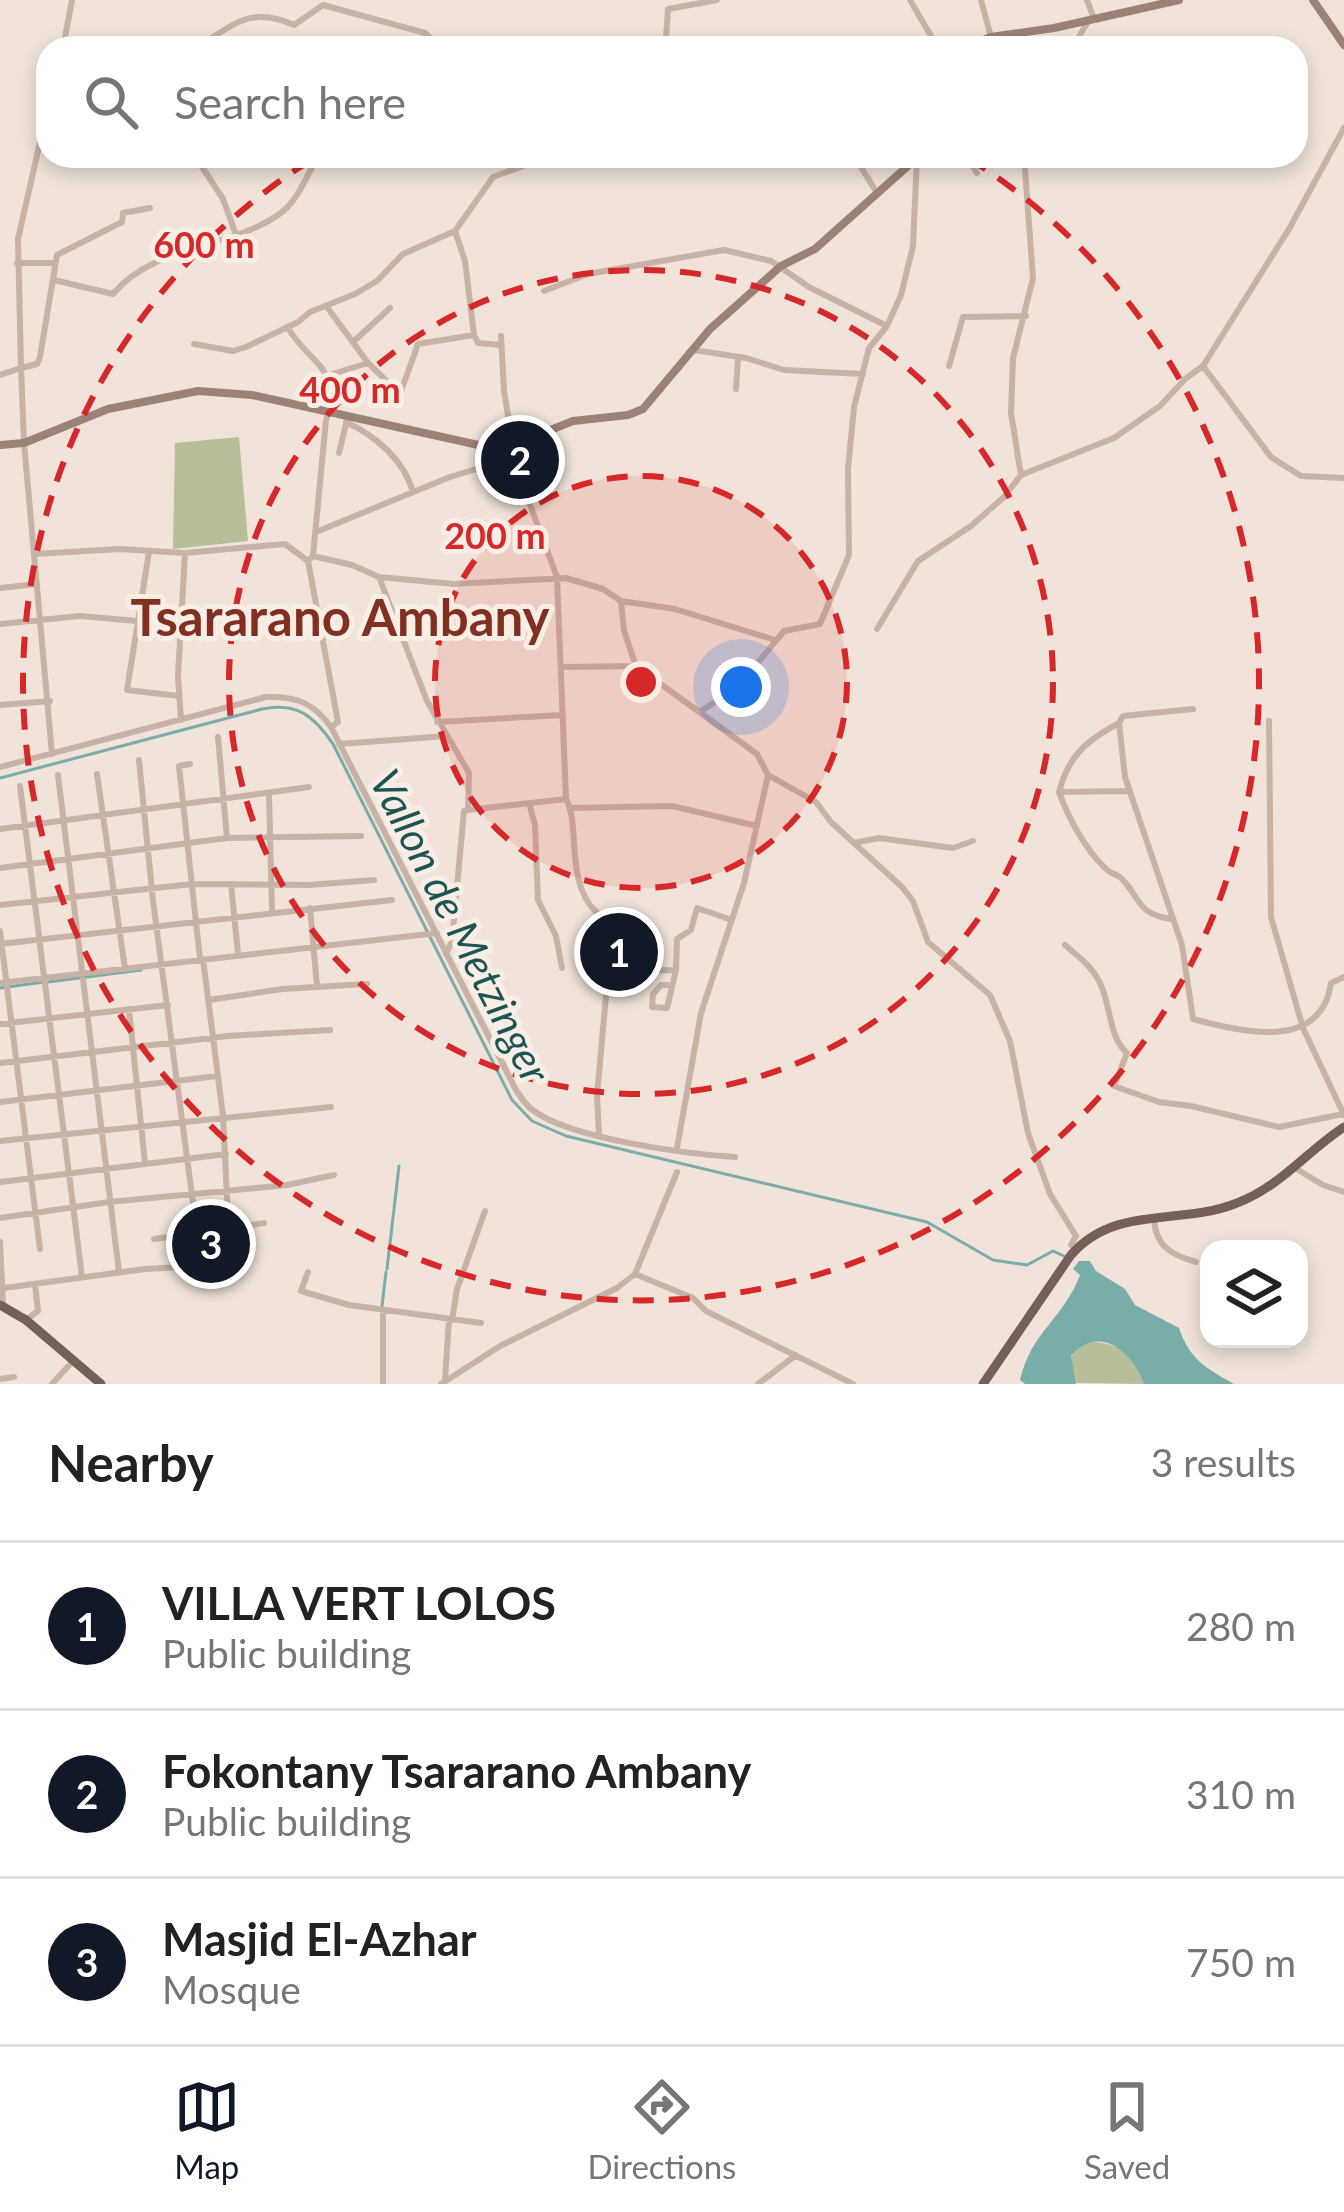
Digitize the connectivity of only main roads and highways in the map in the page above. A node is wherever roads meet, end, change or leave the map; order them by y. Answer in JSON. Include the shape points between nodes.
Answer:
{"nodes":[{"id":1,"x":1344,"y":1126,"type":"edge"},
{"id":2,"x":1,"y":1306,"type":"edge"},
{"id":3,"x":101,"y":1384,"type":"edge"},
{"id":4,"x":983,"y":1384,"type":"edge"}],
"edges":[{"from":1,"to":4,"type":"main road","via":[[1258,1193],[1224,1208],[1111,1226],[1075,1250]]},
{"from":2,"to":3,"type":"main road"}]}
